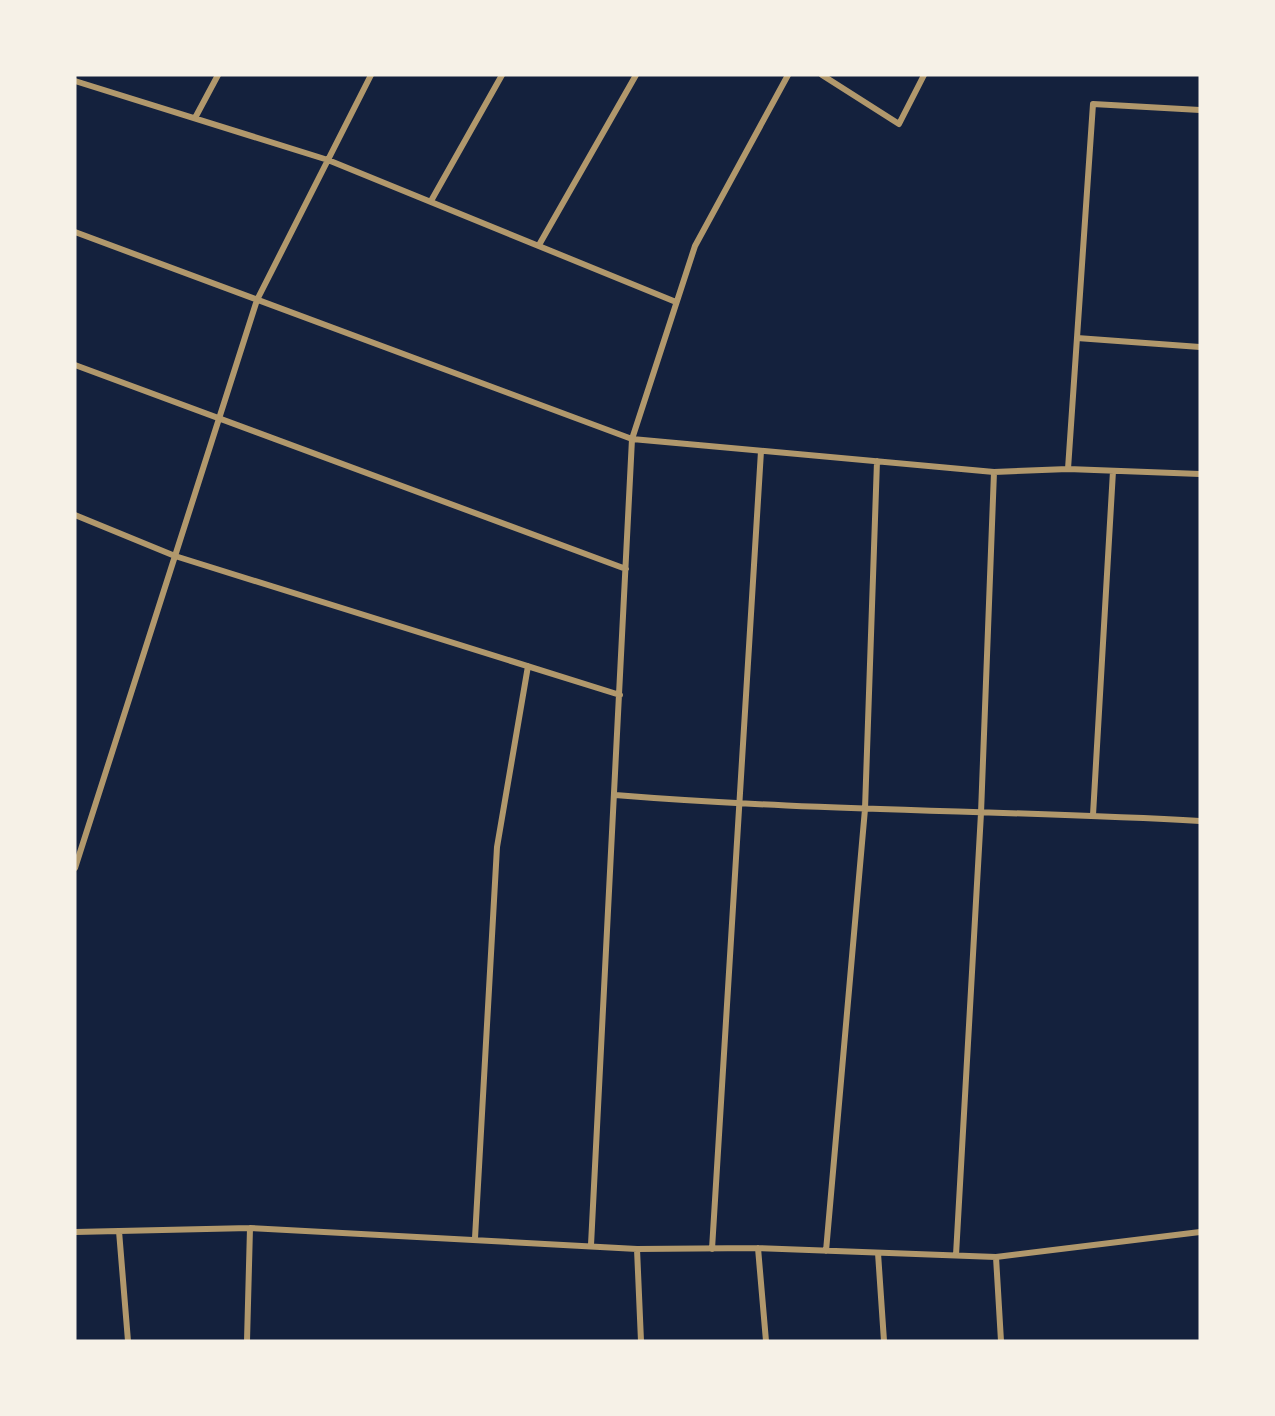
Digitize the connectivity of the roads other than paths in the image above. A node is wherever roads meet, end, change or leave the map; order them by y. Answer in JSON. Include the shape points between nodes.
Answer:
{"nodes":[{"id":1,"x":84,"y":75,"type":"edge"},
{"id":2,"x":218,"y":75,"type":"edge"},
{"id":3,"x":371,"y":75,"type":"edge"},
{"id":4,"x":502,"y":75,"type":"edge"},
{"id":5,"x":636,"y":75,"type":"edge"},
{"id":6,"x":788,"y":75,"type":"edge"},
{"id":7,"x":822,"y":75,"type":"edge"},
{"id":8,"x":924,"y":75,"type":"edge"},
{"id":9,"x":77,"y":82,"type":"edge"},
{"id":10,"x":1200,"y":110,"type":"edge"},
{"id":11,"x":195,"y":118,"type":"junction"},
{"id":12,"x":328,"y":160,"type":"junction"},
{"id":13,"x":431,"y":201,"type":"junction"},
{"id":14,"x":75,"y":232,"type":"edge"},
{"id":15,"x":538,"y":245,"type":"junction"},
{"id":16,"x":257,"y":300,"type":"junction"},
{"id":17,"x":676,"y":302,"type":"junction"},
{"id":18,"x":1077,"y":338,"type":"junction"},
{"id":19,"x":1200,"y":347,"type":"edge"},
{"id":20,"x":75,"y":365,"type":"edge"},
{"id":21,"x":219,"y":417,"type":"junction"},
{"id":22,"x":632,"y":439,"type":"junction"},
{"id":23,"x":762,"y":451,"type":"junction"},
{"id":24,"x":877,"y":461,"type":"junction"},
{"id":25,"x":1068,"y":469,"type":"junction"},
{"id":26,"x":1113,"y":471,"type":"junction"},
{"id":27,"x":994,"y":472,"type":"junction"},
{"id":28,"x":1200,"y":474,"type":"edge"},
{"id":29,"x":75,"y":515,"type":"edge"},
{"id":30,"x":175,"y":556,"type":"junction"},
{"id":31,"x":626,"y":568,"type":"junction"},
{"id":32,"x":528,"y":666,"type":"junction"},
{"id":33,"x":620,"y":695,"type":"junction"},
{"id":34,"x":615,"y":795,"type":"junction"},
{"id":35,"x":738,"y":805,"type":"junction"},
{"id":36,"x":865,"y":809,"type":"junction"},
{"id":37,"x":981,"y":813,"type":"junction"},
{"id":38,"x":1093,"y":815,"type":"junction"},
{"id":39,"x":1200,"y":820,"type":"edge"},
{"id":40,"x":75,"y":868,"type":"edge"},
{"id":41,"x":250,"y":1228,"type":"junction"},
{"id":42,"x":119,"y":1231,"type":"junction"},
{"id":43,"x":75,"y":1232,"type":"edge"},
{"id":44,"x":1200,"y":1232,"type":"edge"},
{"id":45,"x":475,"y":1239,"type":"junction"},
{"id":46,"x":591,"y":1245,"type":"junction"},
{"id":47,"x":758,"y":1248,"type":"junction"},
{"id":48,"x":638,"y":1249,"type":"junction"},
{"id":49,"x":712,"y":1249,"type":"junction"},
{"id":50,"x":826,"y":1251,"type":"junction"},
{"id":51,"x":878,"y":1253,"type":"junction"},
{"id":52,"x":956,"y":1255,"type":"junction"},
{"id":53,"x":996,"y":1257,"type":"junction"},
{"id":54,"x":128,"y":1341,"type":"edge"},
{"id":55,"x":247,"y":1341,"type":"edge"},
{"id":56,"x":641,"y":1341,"type":"edge"},
{"id":57,"x":766,"y":1341,"type":"edge"},
{"id":58,"x":884,"y":1341,"type":"edge"},
{"id":59,"x":1001,"y":1341,"type":"edge"}],
"edges":[{"from":1,"to":9,"type":"street"},
{"from":2,"to":11,"type":"street"},
{"from":3,"to":12,"type":"street"},
{"from":4,"to":13,"type":"street"},
{"from":5,"to":15,"type":"street"},
{"from":6,"to":17,"type":"street","via":[[695,246]]},
{"from":7,"to":8,"type":"street","via":[[899,124]]},
{"from":9,"to":11,"type":"street"},
{"from":10,"to":18,"type":"street","via":[[1093,104]]},
{"from":11,"to":12,"type":"street"},
{"from":12,"to":13,"type":"street"},
{"from":12,"to":16,"type":"street"},
{"from":13,"to":15,"type":"street"},
{"from":14,"to":16,"type":"street"},
{"from":15,"to":17,"type":"street"},
{"from":16,"to":21,"type":"street"},
{"from":16,"to":22,"type":"street"},
{"from":17,"to":22,"type":"street"},
{"from":18,"to":19,"type":"street"},
{"from":18,"to":25,"type":"street"},
{"from":20,"to":21,"type":"street"},
{"from":21,"to":30,"type":"street"},
{"from":21,"to":31,"type":"street"},
{"from":22,"to":23,"type":"street"},
{"from":22,"to":31,"type":"street"},
{"from":23,"to":24,"type":"street"},
{"from":23,"to":35,"type":"street"},
{"from":24,"to":27,"type":"street"},
{"from":24,"to":36,"type":"street"},
{"from":25,"to":26,"type":"street"},
{"from":25,"to":27,"type":"street"},
{"from":26,"to":28,"type":"street"},
{"from":26,"to":38,"type":"street"},
{"from":27,"to":37,"type":"street"},
{"from":29,"to":30,"type":"street"},
{"from":30,"to":32,"type":"street"},
{"from":30,"to":40,"type":"street"},
{"from":31,"to":33,"type":"street"},
{"from":32,"to":33,"type":"street"},
{"from":32,"to":45,"type":"street","via":[[497,847]]},
{"from":33,"to":34,"type":"street"},
{"from":34,"to":35,"type":"street"},
{"from":34,"to":46,"type":"street"},
{"from":35,"to":36,"type":"street"},
{"from":35,"to":49,"type":"street"},
{"from":36,"to":37,"type":"street"},
{"from":36,"to":50,"type":"street"},
{"from":37,"to":38,"type":"street"},
{"from":37,"to":52,"type":"street"},
{"from":38,"to":39,"type":"street"},
{"from":41,"to":42,"type":"street"},
{"from":41,"to":45,"type":"street"},
{"from":41,"to":55,"type":"street"},
{"from":42,"to":43,"type":"street"},
{"from":42,"to":54,"type":"street"},
{"from":44,"to":53,"type":"street"},
{"from":45,"to":46,"type":"street"},
{"from":46,"to":48,"type":"street"},
{"from":47,"to":49,"type":"street"},
{"from":47,"to":50,"type":"street"},
{"from":47,"to":57,"type":"street"},
{"from":48,"to":49,"type":"street"},
{"from":48,"to":56,"type":"street"},
{"from":50,"to":51,"type":"street"},
{"from":51,"to":52,"type":"street"},
{"from":51,"to":58,"type":"street"},
{"from":52,"to":53,"type":"street"},
{"from":53,"to":59,"type":"street"}]}
